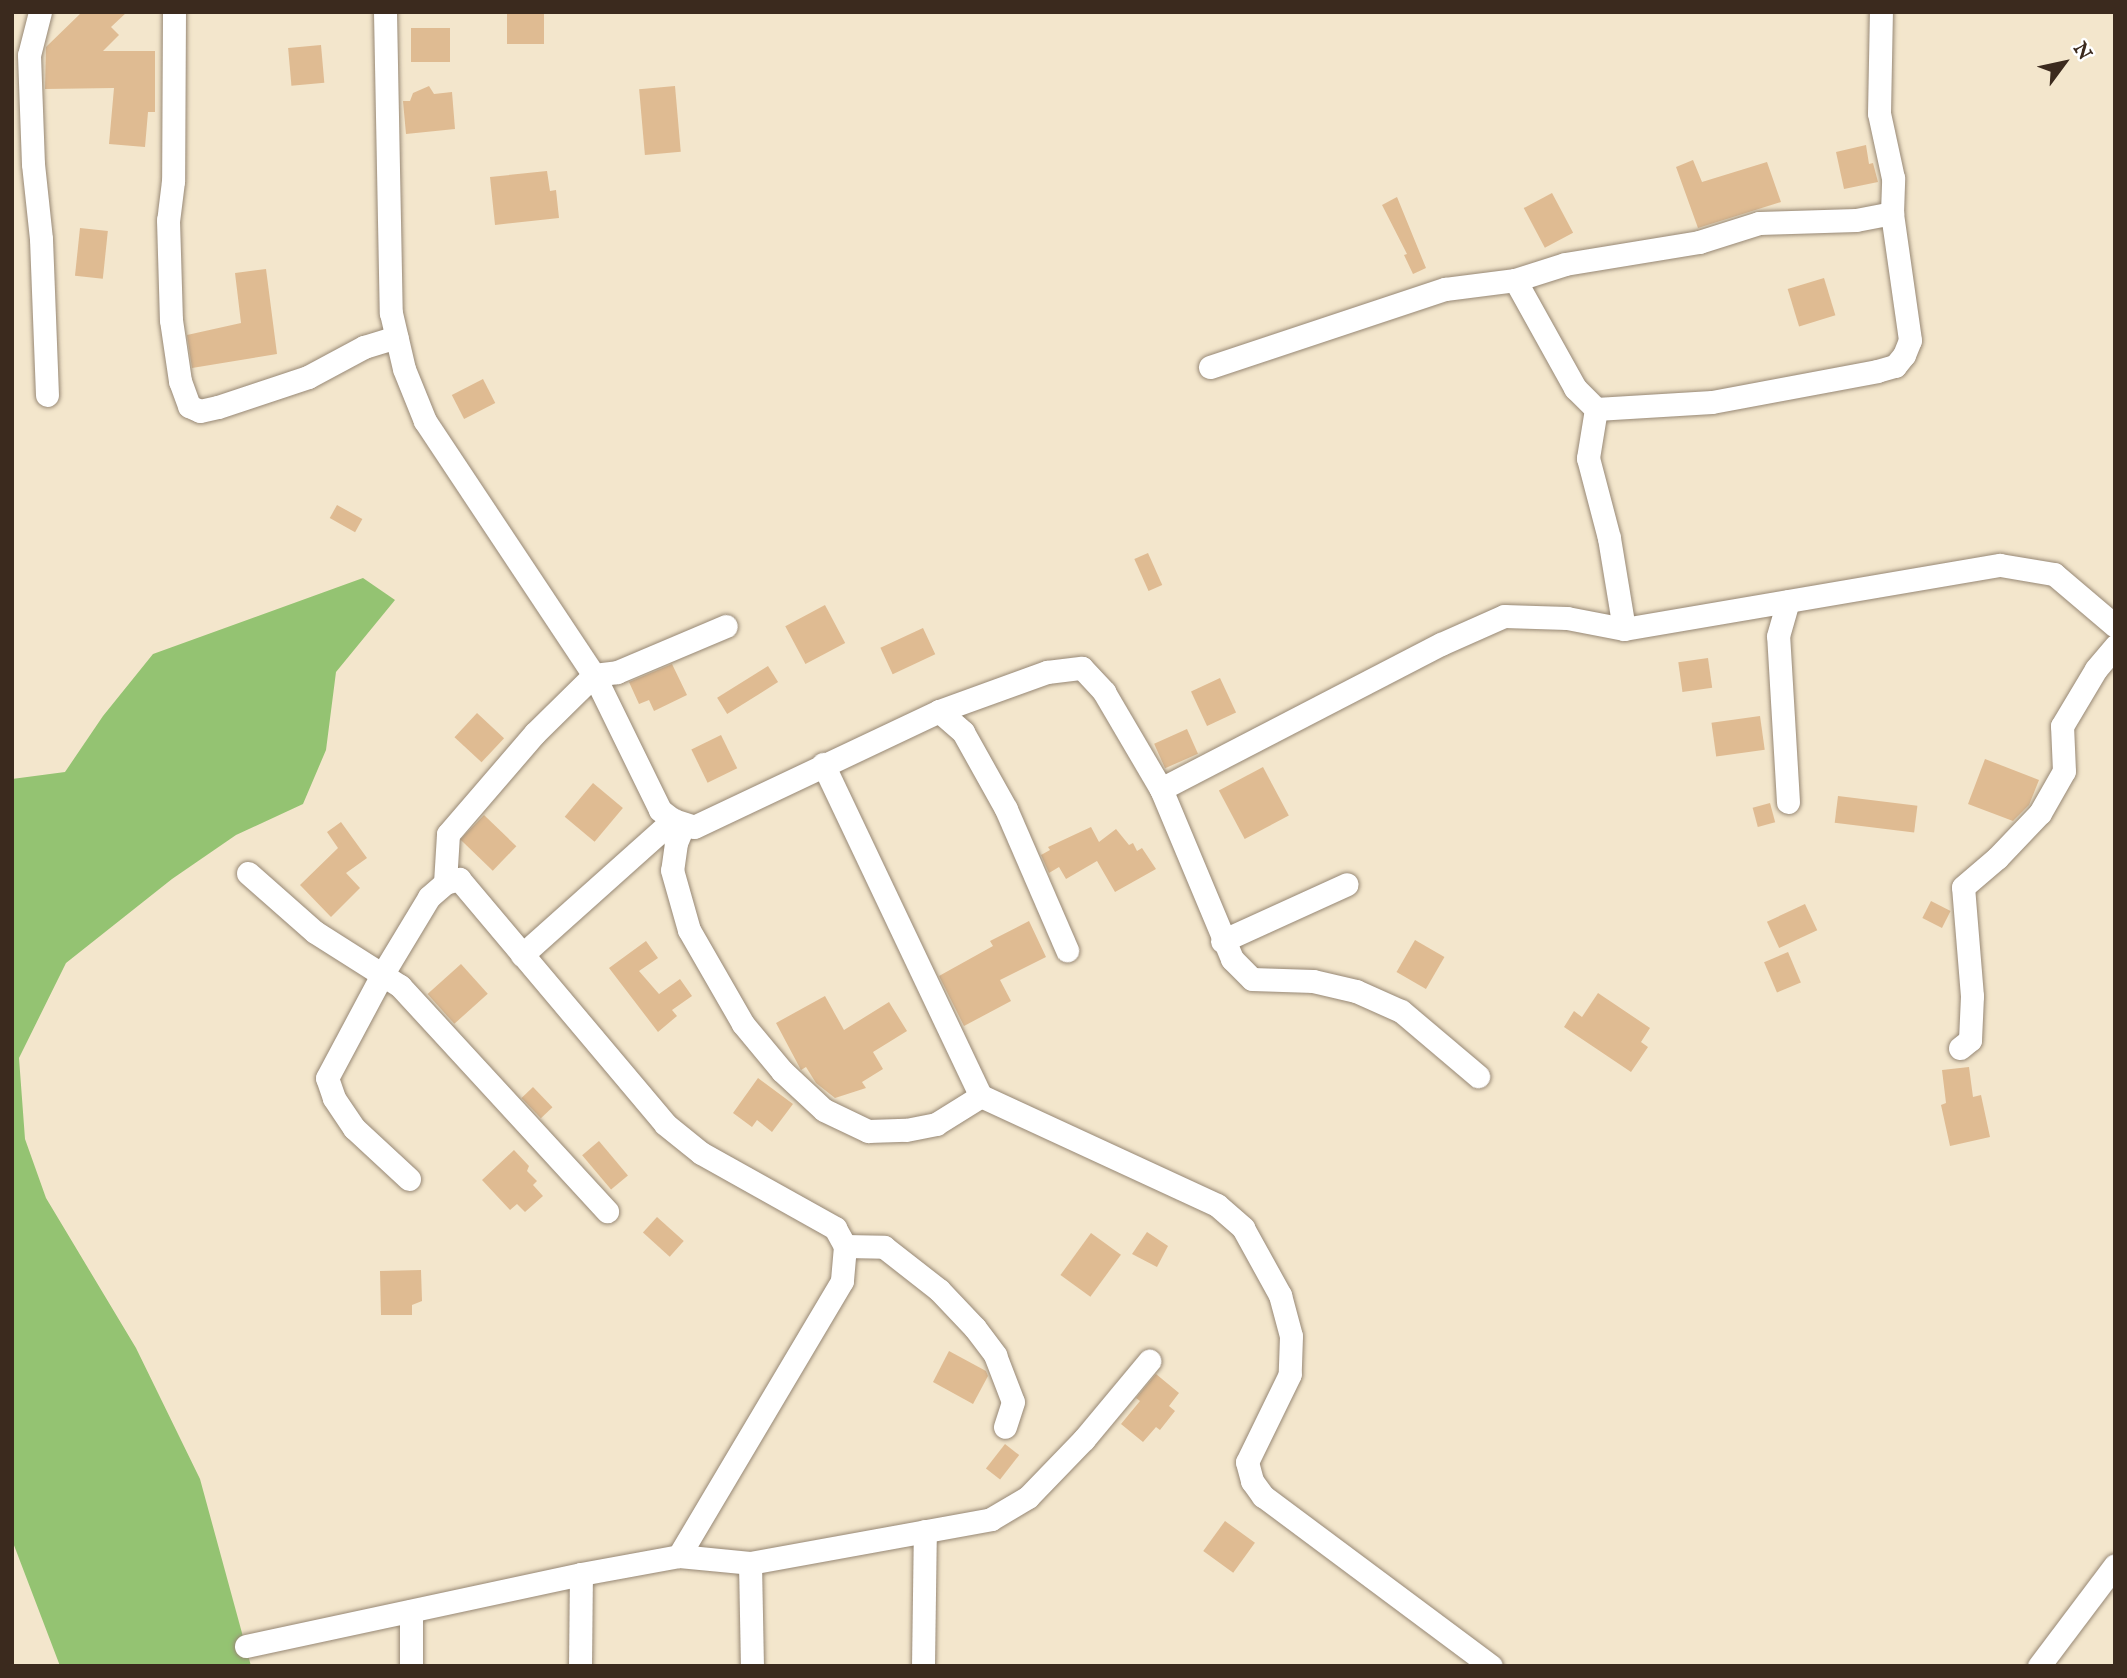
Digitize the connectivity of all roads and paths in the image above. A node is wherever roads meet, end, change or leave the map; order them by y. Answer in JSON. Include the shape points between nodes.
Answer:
{"nodes":[{"id":1,"x":40,"y":12,"type":"edge"},
{"id":2,"x":174,"y":12,"type":"edge"},
{"id":3,"x":385,"y":12,"type":"edge"},
{"id":4,"x":1881,"y":12,"type":"edge"},
{"id":5,"x":21,"y":54,"type":"edge"},
{"id":6,"x":1892,"y":213,"type":"junction"},
{"id":7,"x":1515,"y":280,"type":"junction"},
{"id":8,"x":397,"y":337,"type":"junction"},
{"id":9,"x":1210,"y":368,"type":"dead end"},
{"id":10,"x":47,"y":395,"type":"dead end"},
{"id":11,"x":1596,"y":409,"type":"junction"},
{"id":12,"x":1788,"y":601,"type":"junction"},
{"id":13,"x":2115,"y":625,"type":"edge"},
{"id":14,"x":726,"y":626,"type":"dead end"},
{"id":15,"x":1624,"y":629,"type":"junction"},
{"id":16,"x":2115,"y":646,"type":"edge"},
{"id":17,"x":594,"y":675,"type":"junction"},
{"id":18,"x":939,"y":711,"type":"junction"},
{"id":19,"x":823,"y":764,"type":"junction"},
{"id":20,"x":1161,"y":789,"type":"junction"},
{"id":21,"x":1788,"y":802,"type":"dead end"},
{"id":22,"x":678,"y":822,"type":"junction"},
{"id":23,"x":248,"y":873,"type":"dead end"},
{"id":24,"x":445,"y":883,"type":"junction"},
{"id":25,"x":1347,"y":884,"type":"dead end"},
{"id":26,"x":1222,"y":941,"type":"junction"},
{"id":27,"x":1067,"y":950,"type":"dead end"},
{"id":28,"x":522,"y":955,"type":"junction"},
{"id":29,"x":382,"y":975,"type":"junction"},
{"id":30,"x":1960,"y":1048,"type":"dead end"},
{"id":31,"x":1478,"y":1076,"type":"dead end"},
{"id":32,"x":981,"y":1096,"type":"junction"},
{"id":33,"x":409,"y":1179,"type":"dead end"},
{"id":34,"x":607,"y":1211,"type":"dead end"},
{"id":35,"x":845,"y":1246,"type":"junction"},
{"id":36,"x":1149,"y":1361,"type":"dead end"},
{"id":37,"x":1005,"y":1427,"type":"dead end"},
{"id":38,"x":925,"y":1531,"type":"junction"},
{"id":39,"x":679,"y":1556,"type":"junction"},
{"id":40,"x":750,"y":1563,"type":"junction"},
{"id":41,"x":2115,"y":1565,"type":"edge"},
{"id":42,"x":582,"y":1574,"type":"junction"},
{"id":43,"x":411,"y":1611,"type":"junction"},
{"id":44,"x":246,"y":1646,"type":"dead end"},
{"id":45,"x":411,"y":1666,"type":"edge"},
{"id":46,"x":580,"y":1666,"type":"edge"},
{"id":47,"x":752,"y":1666,"type":"edge"},
{"id":48,"x":923,"y":1666,"type":"edge"},
{"id":49,"x":1491,"y":1666,"type":"edge"},
{"id":50,"x":2039,"y":1666,"type":"edge"}],
"edges":[{"from":1,"to":5,"type":"street"},
{"from":2,"to":8,"type":"street","via":[[173,181],[168,220],[171,320],[189,406],[200,411],[218,407],[308,377],[365,347]]},
{"from":3,"to":8,"type":"street","via":[[391,313]]},
{"from":4,"to":6,"type":"street","via":[[1879,113],[1893,178]]},
{"from":5,"to":10,"type":"street","via":[[41,239]]},
{"from":6,"to":7,"type":"street","via":[[1856,220],[1759,223],[1699,242],[1565,264]]},
{"from":6,"to":11,"type":"street","via":[[1910,340],[1895,366],[1712,402]]},
{"from":7,"to":9,"type":"street","via":[[1445,289]]},
{"from":7,"to":11,"type":"street","via":[[1575,388]]},
{"from":8,"to":17,"type":"street","via":[[425,422]]},
{"from":11,"to":15,"type":"street","via":[[1588,458],[1609,538]]},
{"from":12,"to":13,"type":"street","via":[[2000,565],[2054,574]]},
{"from":12,"to":15,"type":"street"},
{"from":12,"to":21,"type":"street","via":[[1778,636]]},
{"from":14,"to":17,"type":"street","via":[[617,672]]},
{"from":15,"to":20,"type":"street","via":[[1567,618],[1504,616]]},
{"from":16,"to":30,"type":"street","via":[[2095,669],[2062,726],[2064,771],[2040,813],[1963,887],[1972,996],[1970,1040]]},
{"from":17,"to":22,"type":"street","via":[[660,810]]},
{"from":17,"to":24,"type":"street","via":[[535,733],[448,834]]},
{"from":18,"to":19,"type":"street"},
{"from":18,"to":20,"type":"street","via":[[1047,672],[1082,668],[1104,692]]},
{"from":18,"to":27,"type":"street","via":[[963,732],[1006,809]]},
{"from":19,"to":22,"type":"street","via":[[694,827]]},
{"from":19,"to":32,"type":"street"},
{"from":20,"to":26,"type":"street"},
{"from":22,"to":28,"type":"street"},
{"from":22,"to":32,"type":"street","via":[[672,870],[689,930],[743,1024],[782,1071],[824,1110],[868,1131],[906,1130],[936,1124]]},
{"from":23,"to":29,"type":"street","via":[[315,932]]},
{"from":24,"to":28,"type":"street","via":[[459,879]]},
{"from":24,"to":29,"type":"street","via":[[429,897]]},
{"from":25,"to":26,"type":"street"},
{"from":26,"to":31,"type":"street","via":[[1252,979],[1312,981],[1356,991],[1401,1011]]},
{"from":28,"to":35,"type":"street","via":[[665,1125],[701,1153],[835,1228]]},
{"from":29,"to":33,"type":"street","via":[[327,1078],[354,1128]]},
{"from":29,"to":34,"type":"street","via":[[400,986],[436,1023]]},
{"from":32,"to":49,"type":"street","via":[[1217,1205],[1242,1228],[1280,1295],[1291,1336],[1290,1374],[1247,1462],[1252,1481],[1263,1496]]},
{"from":35,"to":37,"type":"street","via":[[884,1247],[939,1290],[975,1328],[995,1354],[1013,1402]]},
{"from":35,"to":39,"type":"street","via":[[842,1281]]},
{"from":36,"to":38,"type":"street","via":[[1028,1497],[991,1519]]},
{"from":38,"to":40,"type":"street"},
{"from":38,"to":48,"type":"street"},
{"from":39,"to":40,"type":"street"},
{"from":39,"to":42,"type":"street"},
{"from":40,"to":47,"type":"street"},
{"from":41,"to":50,"type":"street"},
{"from":42,"to":43,"type":"street"},
{"from":42,"to":46,"type":"street"},
{"from":43,"to":44,"type":"street"},
{"from":43,"to":45,"type":"street"}]}
